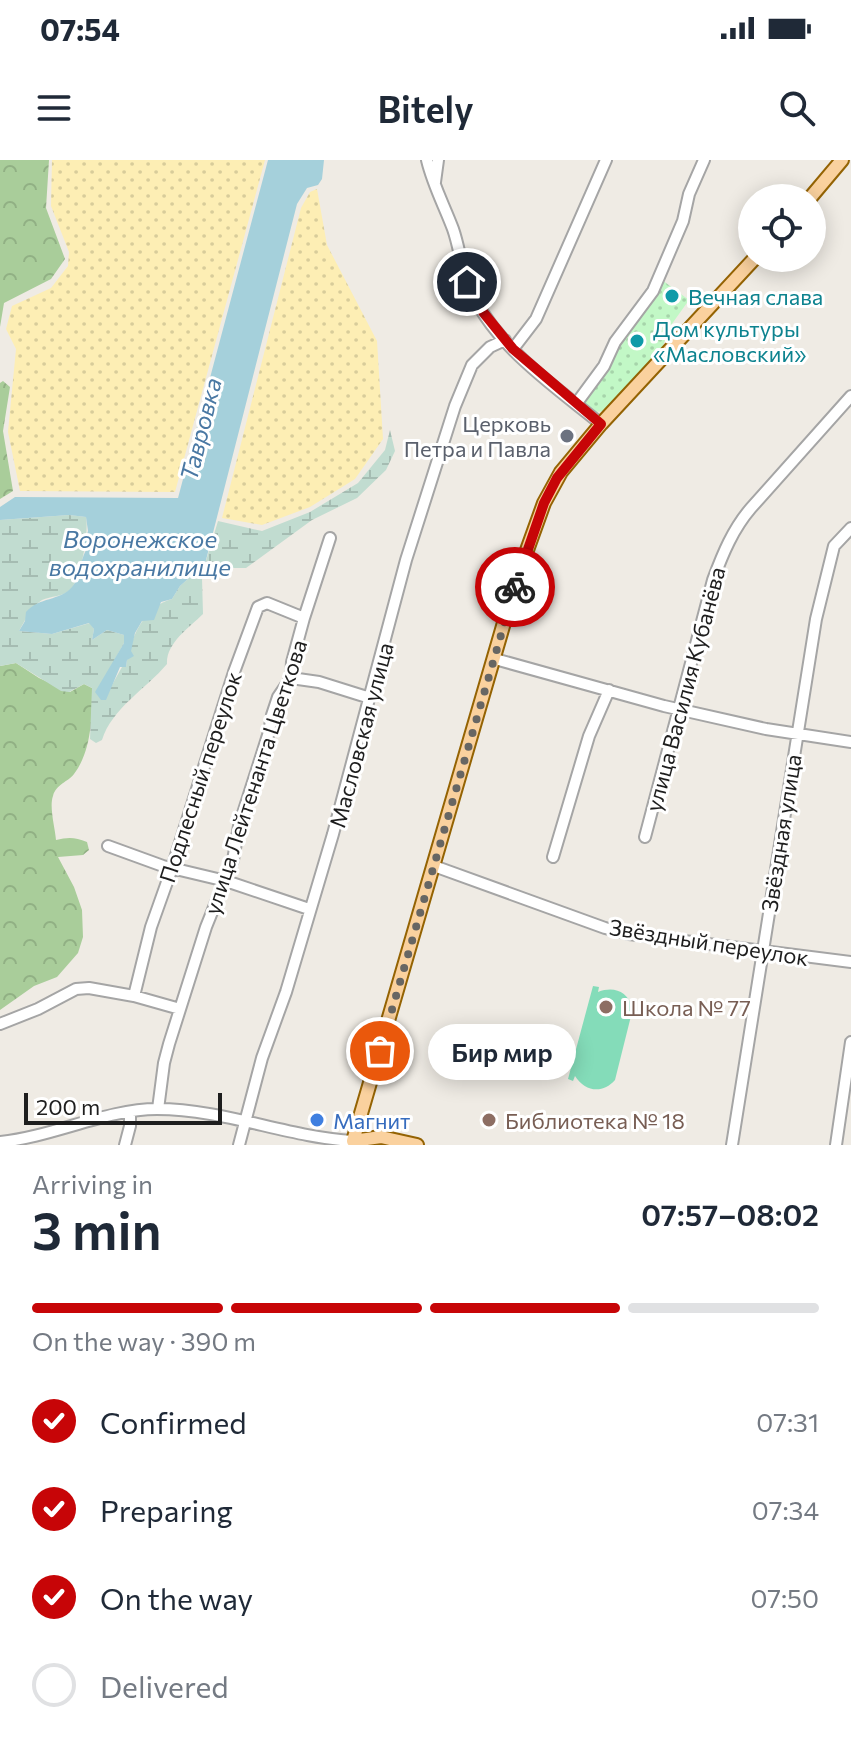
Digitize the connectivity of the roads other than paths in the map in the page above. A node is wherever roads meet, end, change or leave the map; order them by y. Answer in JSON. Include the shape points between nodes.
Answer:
{"nodes":[{"id":1,"x":427,"y":160,"type":"edge"},
{"id":2,"x":438,"y":160,"type":"edge"},
{"id":3,"x":606,"y":160,"type":"edge"},
{"id":4,"x":704,"y":160,"type":"edge"},
{"id":5,"x":842,"y":160,"type":"edge"},
{"id":6,"x":822,"y":184,"type":"edge"},
{"id":7,"x":435,"y":188,"type":"junction"},
{"id":8,"x":742,"y":272,"type":"edge"},
{"id":9,"x":509,"y":345,"type":"junction"},
{"id":10,"x":851,"y":396,"type":"edge"},
{"id":11,"x":576,"y":404,"type":"junction"},
{"id":12,"x":601,"y":424,"type":"junction"},
{"id":13,"x":851,"y":528,"type":"edge"},
{"id":14,"x":330,"y":538,"type":"dead end"},
{"id":15,"x":304,"y":618,"type":"junction"},
{"id":16,"x":495,"y":659,"type":"junction"},
{"id":17,"x":291,"y":678,"type":"junction"},
{"id":18,"x":609,"y":690,"type":"junction"},
{"id":19,"x":370,"y":698,"type":"junction"},
{"id":20,"x":678,"y":708,"type":"junction"},
{"id":21,"x":796,"y":735,"type":"junction"},
{"id":22,"x":851,"y":742,"type":"edge"},
{"id":23,"x":645,"y":837,"type":"dead end"},
{"id":24,"x":108,"y":846,"type":"dead end"},
{"id":25,"x":553,"y":857,"type":"dead end"},
{"id":26,"x":434,"y":866,"type":"junction"},
{"id":27,"x":172,"y":868,"type":"junction"},
{"id":28,"x":226,"y":881,"type":"junction"},
{"id":29,"x":309,"y":909,"type":"junction"},
{"id":30,"x":761,"y":953,"type":"junction"},
{"id":31,"x":851,"y":962,"type":"edge"},
{"id":32,"x":134,"y":996,"type":"junction"},
{"id":33,"x":180,"y":1009,"type":"junction"},
{"id":34,"x":0,"y":1024,"type":"edge"},
{"id":35,"x":851,"y":1042,"type":"edge"},
{"id":36,"x":158,"y":1109,"type":"junction"},
{"id":37,"x":130,"y":1112,"type":"junction"},
{"id":38,"x":244,"y":1120,"type":"junction"},
{"id":39,"x":0,"y":1142,"type":"edge"},
{"id":40,"x":352,"y":1143,"type":"edge"},
{"id":41,"x":125,"y":1145,"type":"edge"},
{"id":42,"x":239,"y":1145,"type":"edge"},
{"id":43,"x":417,"y":1145,"type":"edge"},
{"id":44,"x":732,"y":1145,"type":"edge"},
{"id":45,"x":836,"y":1145,"type":"edge"}],
"edges":[{"from":1,"to":7,"type":"street"},
{"from":2,"to":7,"type":"street"},
{"from":3,"to":9,"type":"street","name":"Масловская улица","via":[[536,319]]},
{"from":4,"to":11,"type":"street","via":[[653,291]]},
{"from":5,"to":6,"type":"main road"},
{"from":7,"to":9,"type":"street","via":[[458,242],[467,282]]},
{"from":8,"to":12,"type":"main road"},
{"from":9,"to":11,"type":"street"},
{"from":9,"to":19,"type":"street","name":"Масловская улица","via":[[490,347],[463,382],[406,560]]},
{"from":10,"to":20,"type":"street","name":"улица Василия Кубанёва","via":[[733,533],[713,580]]},
{"from":11,"to":12,"type":"street"},
{"from":12,"to":16,"type":"main road","via":[[561,472],[544,503]]},
{"from":13,"to":21,"type":"street","name":"Звёздная улица","via":[[834,546]]},
{"from":14,"to":15,"type":"street","name":"улица Лейтенанта Цветкова"},
{"from":15,"to":17,"type":"street","name":"улица Лейтенанта Цветкова"},
{"from":15,"to":27,"type":"street","name":"Подлесный переулок","via":[[267,603],[258,607]]},
{"from":16,"to":18,"type":"street"},
{"from":16,"to":26,"type":"main road"},
{"from":17,"to":19,"type":"street"},
{"from":17,"to":28,"type":"street","name":"улица Лейтенанта Цветкова","via":[[272,715]]},
{"from":18,"to":20,"type":"street"},
{"from":18,"to":25,"type":"street","via":[[589,736]]},
{"from":19,"to":29,"type":"street","name":"Масловская улица"},
{"from":20,"to":21,"type":"street"},
{"from":20,"to":23,"type":"street","name":"улица Василия Кубанёва"},
{"from":21,"to":22,"type":"street"},
{"from":21,"to":30,"type":"street","name":"Звёздная улица"},
{"from":24,"to":27,"type":"street"},
{"from":26,"to":30,"type":"street","name":"Звёздный переулок","via":[[605,928]]},
{"from":26,"to":40,"type":"main road"},
{"from":27,"to":28,"type":"street"},
{"from":27,"to":32,"type":"street","name":"Подлесный переулок"},
{"from":28,"to":29,"type":"street"},
{"from":28,"to":33,"type":"street","name":"улица Лейтенанта Цветкова"},
{"from":29,"to":38,"type":"street","name":"Масловская улица"},
{"from":30,"to":31,"type":"street","name":"Звёздный переулок"},
{"from":30,"to":44,"type":"street","name":"Звёздная улица"},
{"from":32,"to":33,"type":"street"},
{"from":32,"to":34,"type":"street","via":[[76,989]]},
{"from":33,"to":36,"type":"street","name":"улица Лейтенанта Цветкова","via":[[164,1063]]},
{"from":35,"to":45,"type":"street"},
{"from":36,"to":37,"type":"street"},
{"from":36,"to":38,"type":"street"},
{"from":37,"to":39,"type":"street"},
{"from":37,"to":41,"type":"street"},
{"from":38,"to":40,"type":"street"},
{"from":38,"to":42,"type":"street","name":"Масловская улица"},
{"from":40,"to":43,"type":"main road","via":[[381,1137]]}]}
